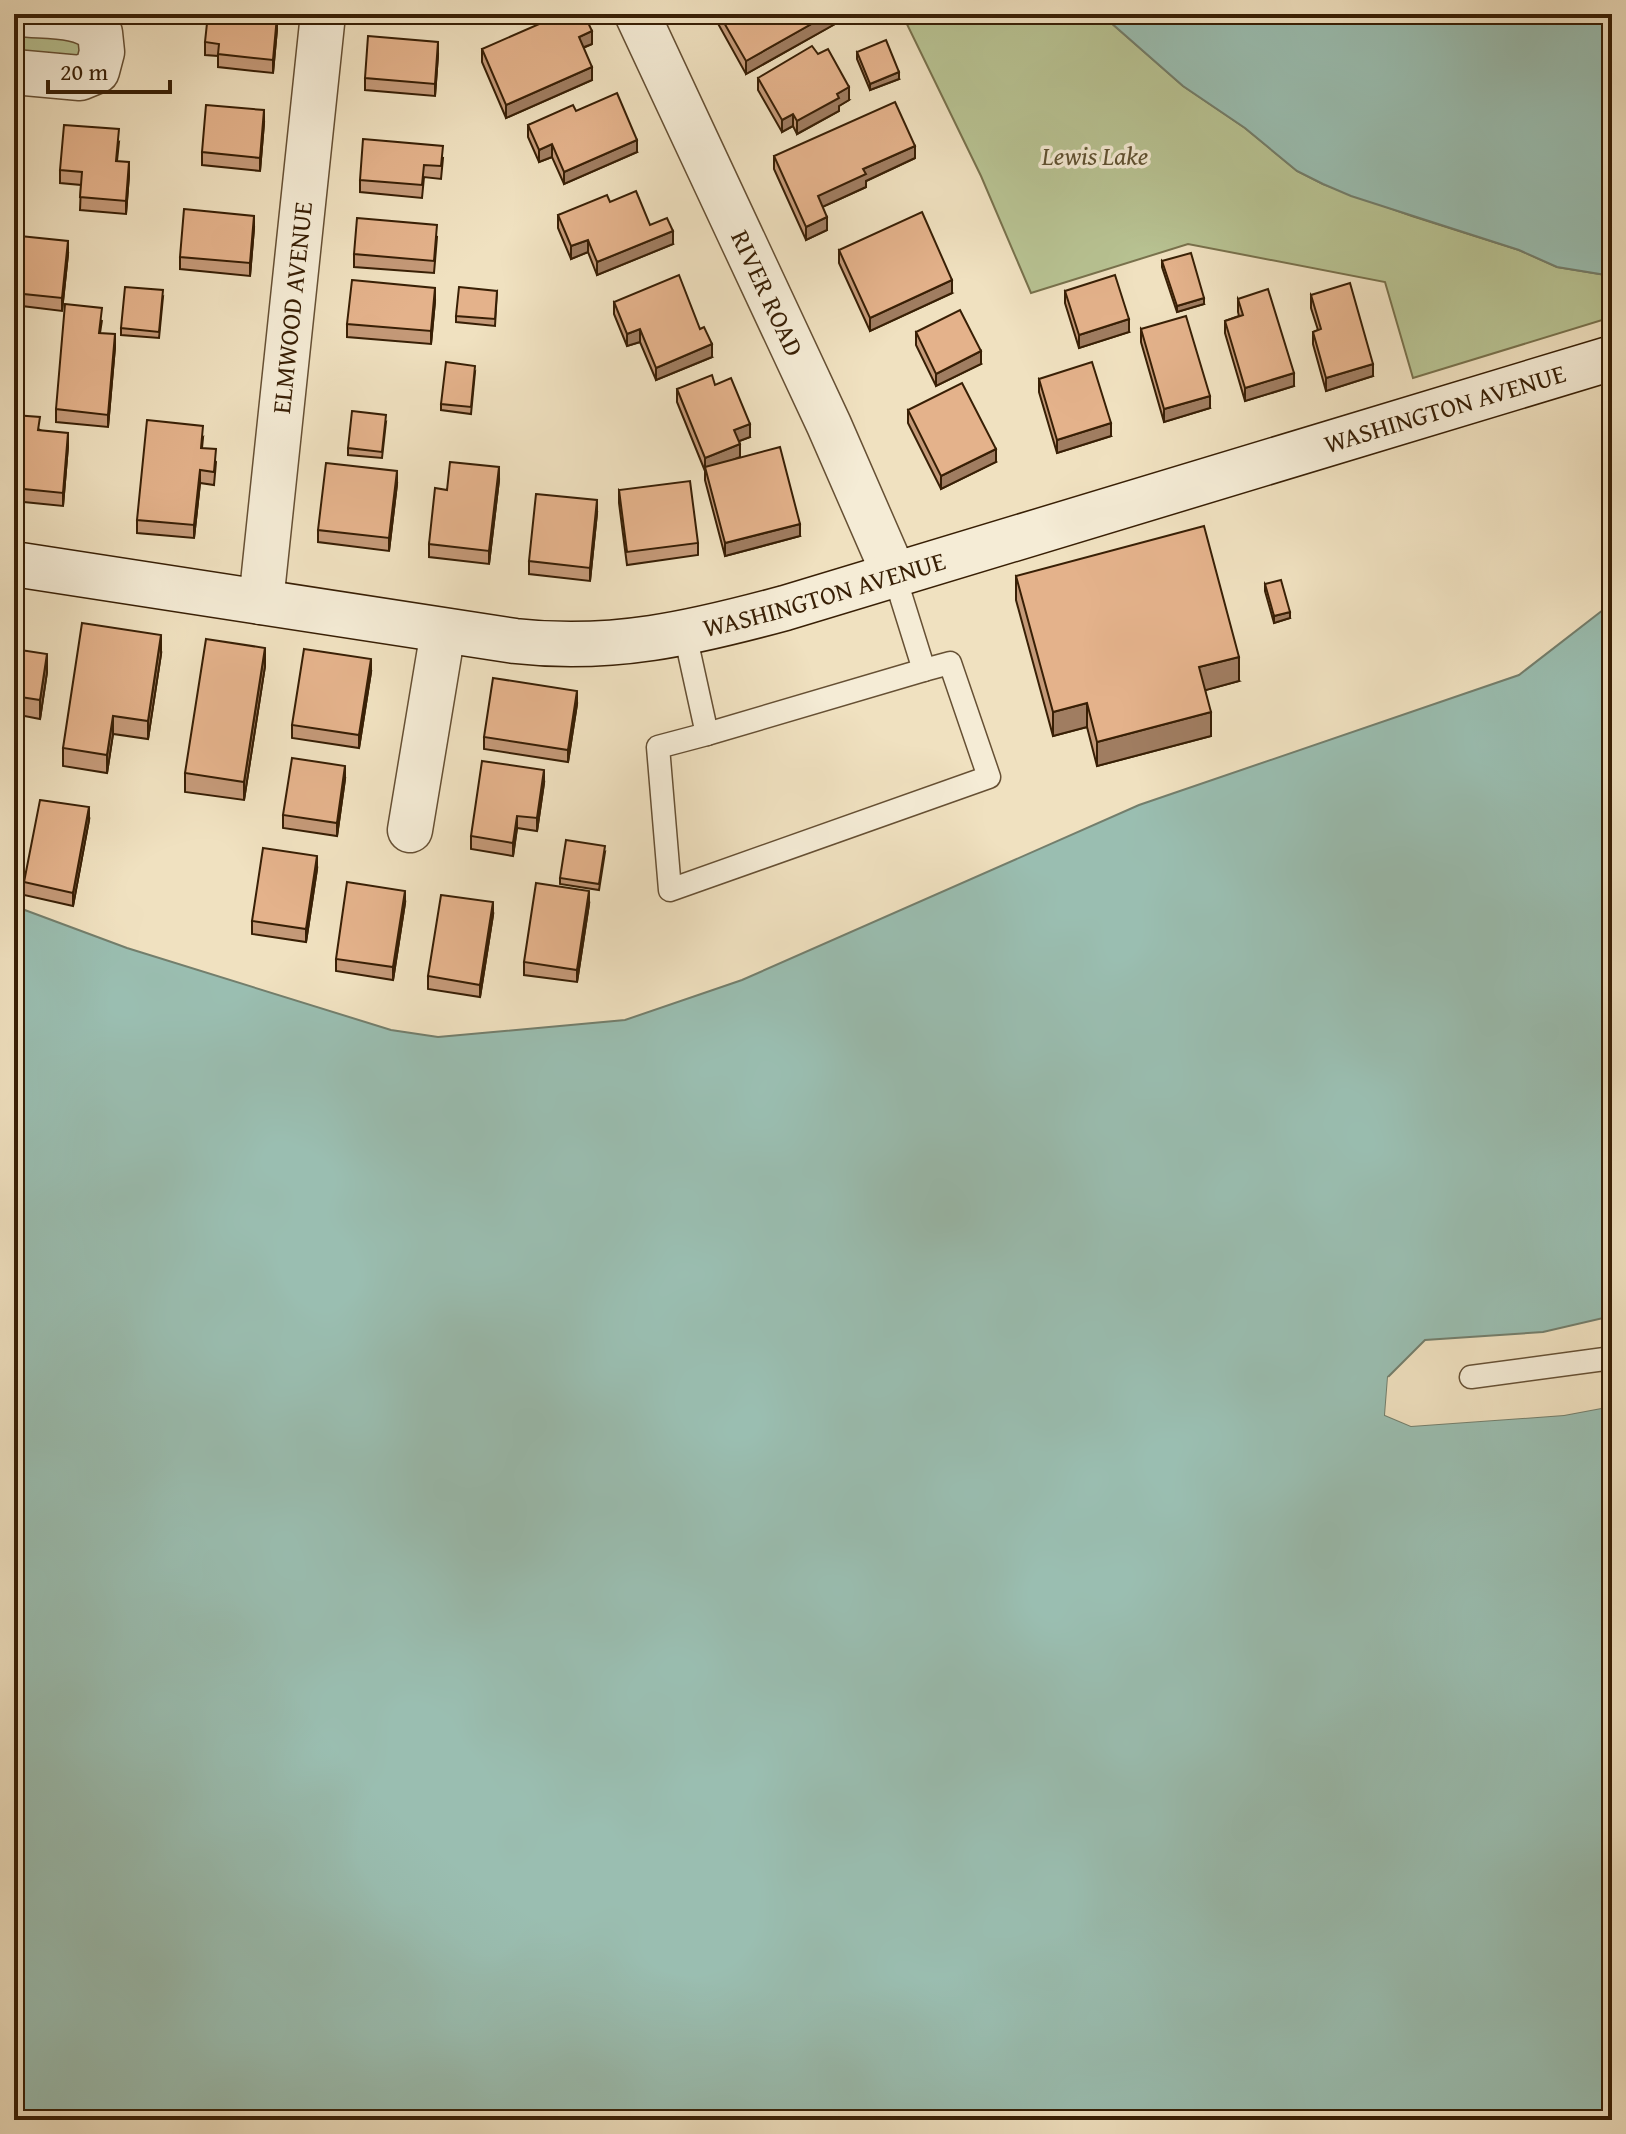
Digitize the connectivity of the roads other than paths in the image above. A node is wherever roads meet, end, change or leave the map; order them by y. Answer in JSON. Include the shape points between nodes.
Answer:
{"nodes":[{"id":1,"x":20,"y":14,"type":"edge"},
{"id":2,"x":323,"y":14,"type":"edge"},
{"id":3,"x":637,"y":14,"type":"edge"},
{"id":4,"x":14,"y":72,"type":"edge"},
{"id":5,"x":1612,"y":358,"type":"edge"},
{"id":6,"x":14,"y":564,"type":"edge"},
{"id":7,"x":894,"y":574,"type":"junction"},
{"id":8,"x":261,"y":602,"type":"junction"},
{"id":9,"x":443,"y":631,"type":"junction"},
{"id":10,"x":685,"y":634,"type":"junction"},
{"id":11,"x":924,"y":670,"type":"junction"},
{"id":12,"x":707,"y":734,"type":"junction"},
{"id":13,"x":410,"y":830,"type":"dead end"},
{"id":14,"x":1612,"y":1358,"type":"edge"},
{"id":15,"x":1471,"y":1377,"type":"dead end"}],
"edges":[{"from":1,"to":4,"type":"main road","via":[[91,25],[100,33],[102,52],[97,71],[80,78]]},
{"from":2,"to":8,"type":"main road","name":"ELMWOOD AVENUE"},
{"from":3,"to":7,"type":"main road","name":"RIVER ROAD"},
{"from":5,"to":7,"type":"main road","name":"WASHINGTON AVENUE"},
{"from":6,"to":8,"type":"main road","name":"WASHINGTON AVENUE"},
{"from":7,"to":10,"type":"main road","name":"WASHINGTON AVENUE"},
{"from":7,"to":11,"type":"lane"},
{"from":8,"to":9,"type":"main road","name":"WASHINGTON AVENUE"},
{"from":9,"to":10,"type":"main road","name":"WASHINGTON AVENUE","via":[[561,645]]},
{"from":9,"to":13,"type":"main road"},
{"from":10,"to":12,"type":"lane"},
{"from":11,"to":12,"type":"lane"},
{"from":11,"to":12,"type":"lane","via":[[950,663],[989,777],[670,890],[658,747]]},
{"from":14,"to":15,"type":"lane"}]}
